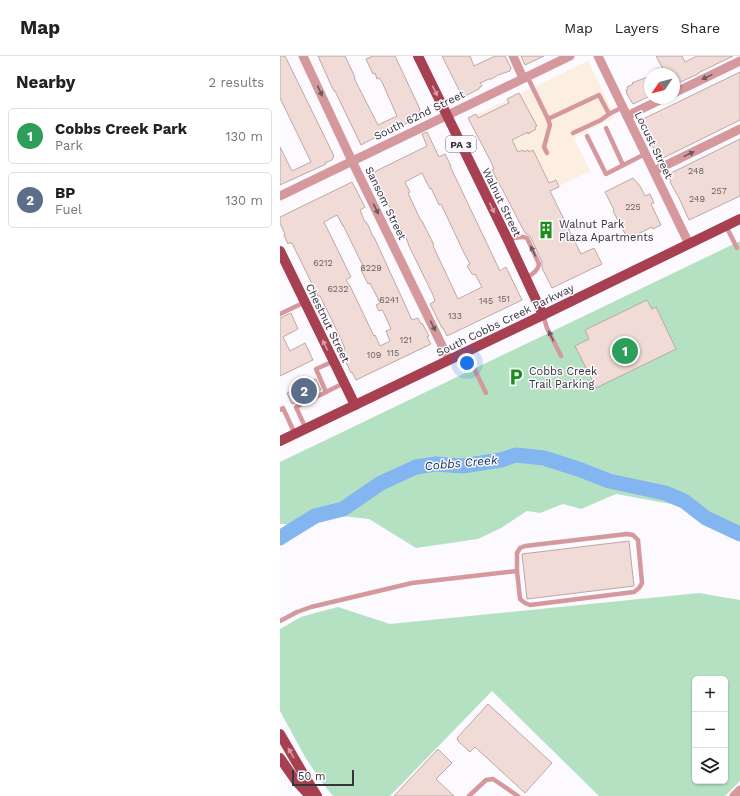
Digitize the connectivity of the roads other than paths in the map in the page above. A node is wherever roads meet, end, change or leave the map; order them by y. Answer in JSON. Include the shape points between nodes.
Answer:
{"nodes":[{"id":1,"x":303,"y":56,"type":"edge"},
{"id":2,"x":418,"y":56,"type":"edge"},
{"id":3,"x":513,"y":56,"type":"edge"},
{"id":4,"x":570,"y":56,"type":"edge"},
{"id":5,"x":598,"y":56,"type":"edge"},
{"id":6,"x":740,"y":61,"type":"edge"},
{"id":7,"x":525,"y":77,"type":"junction"},
{"id":8,"x":680,"y":90,"type":"edge"},
{"id":9,"x":647,"y":104,"type":"edge"},
{"id":10,"x":625,"y":112,"type":"junction"},
{"id":11,"x":609,"y":114,"type":"junction"},
{"id":12,"x":447,"y":115,"type":"junction"},
{"id":13,"x":548,"y":119,"type":"junction"},
{"id":14,"x":606,"y":128,"type":"dead end"},
{"id":15,"x":740,"y":129,"type":"edge"},
{"id":16,"x":573,"y":133,"type":"dead end"},
{"id":17,"x":587,"y":136,"type":"dead end"},
{"id":18,"x":547,"y":153,"type":"dead end"},
{"id":19,"x":645,"y":154,"type":"junction"},
{"id":20,"x":352,"y":161,"type":"junction"},
{"id":21,"x":623,"y":165,"type":"junction"},
{"id":22,"x":654,"y":171,"type":"junction"},
{"id":23,"x":280,"y":196,"type":"edge"},
{"id":24,"x":740,"y":219,"type":"edge"},
{"id":25,"x":726,"y":226,"type":"junction"},
{"id":26,"x":508,"y":240,"type":"junction"},
{"id":27,"x":689,"y":244,"type":"junction"},
{"id":28,"x":737,"y":248,"type":"dead end"},
{"id":29,"x":280,"y":251,"type":"edge"},
{"id":30,"x":526,"y":278,"type":"junction"},
{"id":31,"x":305,"y":302,"type":"junction"},
{"id":32,"x":280,"y":314,"type":"edge"},
{"id":33,"x":543,"y":315,"type":"junction"},
{"id":34,"x":466,"y":352,"type":"junction"},
{"id":35,"x":561,"y":356,"type":"dead end"},
{"id":36,"x":449,"y":360,"type":"junction"},
{"id":37,"x":334,"y":361,"type":"junction"},
{"id":38,"x":344,"y":383,"type":"junction"},
{"id":39,"x":326,"y":392,"type":"junction"},
{"id":40,"x":486,"y":393,"type":"dead end"},
{"id":41,"x":355,"y":405,"type":"junction"},
{"id":42,"x":280,"y":410,"type":"edge"},
{"id":43,"x":306,"y":429,"type":"junction"},
{"id":44,"x":295,"y":434,"type":"junction"},
{"id":45,"x":280,"y":441,"type":"edge"},
{"id":46,"x":517,"y":571,"type":"junction"},
{"id":47,"x":280,"y":621,"type":"edge"},
{"id":48,"x":280,"y":734,"type":"edge"},
{"id":49,"x":280,"y":758,"type":"edge"},
{"id":50,"x":740,"y":790,"type":"edge"},
{"id":51,"x":310,"y":796,"type":"edge"},
{"id":52,"x":469,"y":796,"type":"edge"},
{"id":53,"x":518,"y":796,"type":"edge"},
{"id":54,"x":734,"y":796,"type":"edge"}],
"edges":[{"from":1,"to":20,"type":"street","name":"Sansom Street","one_way":true},
{"from":2,"to":12,"type":"main road","name":"Walnut Street","number":"PA 3","one_way":true},
{"from":3,"to":7,"type":"street"},
{"from":4,"to":7,"type":"street","name":"South 62nd Street"},
{"from":5,"to":10,"type":"street","name":"Locust Street"},
{"from":6,"to":8,"type":"street","one_way":true},
{"from":7,"to":12,"type":"street","name":"South 62nd Street"},
{"from":7,"to":13,"type":"lane"},
{"from":9,"to":10,"type":"street"},
{"from":10,"to":11,"type":"lane"},
{"from":10,"to":19,"type":"street","name":"Locust Street"},
{"from":11,"to":13,"type":"lane","via":[[599,95]]},
{"from":11,"to":16,"type":"lane"},
{"from":12,"to":20,"type":"street","name":"South 62nd Street"},
{"from":12,"to":26,"type":"main road","name":"Walnut Street","number":"PA 3","one_way":true},
{"from":13,"to":18,"type":"lane","via":[[550,125],[544,147]]},
{"from":14,"to":21,"type":"lane"},
{"from":22,"to":15,"type":"street","one_way":true},
{"from":17,"to":21,"type":"lane","via":[[606,174]]},
{"from":19,"to":21,"type":"lane"},
{"from":19,"to":22,"type":"street","name":"Locust Street"},
{"from":20,"to":23,"type":"street","name":"South 62nd Street"},
{"from":20,"to":36,"type":"street","name":"Sansom Street","one_way":true},
{"from":22,"to":27,"type":"street","name":"Locust Street"},
{"from":24,"to":25,"type":"main road","name":"South Cobbs Creek Parkway"},
{"from":25,"to":27,"type":"main road","name":"South Cobbs Creek Parkway"},
{"from":25,"to":28,"type":"lane"},
{"from":26,"to":30,"type":"main road","name":"Walnut Street","number":"PA 3"},
{"from":30,"to":26,"type":"lane","one_way":true,"via":[[539,268],[527,238],[524,236]]},
{"from":27,"to":33,"type":"main road","name":"South Cobbs Creek Parkway"},
{"from":29,"to":31,"type":"main road","name":"Chestnut Street"},
{"from":30,"to":33,"type":"main road","name":"Walnut Street","number":"PA 3"},
{"from":31,"to":32,"type":"lane"},
{"from":37,"to":31,"type":"main road","name":"Chestnut Street","one_way":true},
{"from":33,"to":34,"type":"main road","name":"South Cobbs Creek Parkway"},
{"from":35,"to":33,"type":"lane","one_way":true},
{"from":34,"to":36,"type":"main road","name":"South Cobbs Creek Parkway"},
{"from":34,"to":40,"type":"lane"},
{"from":36,"to":41,"type":"main road","name":"South Cobbs Creek Parkway"},
{"from":37,"to":38,"type":"main road","name":"Chestnut Street"},
{"from":37,"to":39,"type":"lane","via":[[316,369]]},
{"from":38,"to":39,"type":"lane"},
{"from":38,"to":41,"type":"main road","name":"Chestnut Street"},
{"from":39,"to":43,"type":"lane","via":[[296,407]]},
{"from":41,"to":43,"type":"main road","name":"South Cobbs Creek Parkway"},
{"from":42,"to":44,"type":"lane","via":[[283,408]]},
{"from":43,"to":44,"type":"main road","name":"South Cobbs Creek Parkway"},
{"from":44,"to":45,"type":"main road","name":"South Cobbs Creek Parkway"},
{"from":46,"to":46,"type":"lane","via":[[520,599],[530,605],[634,592],[642,583],[638,540],[627,534],[525,546],[516,553]]},
{"from":46,"to":47,"type":"lane","via":[[412,583],[311,607]]},
{"from":51,"to":48,"type":"main road","one_way":true,"via":[[304,777]]},
{"from":49,"to":51,"type":"main road"},
{"from":50,"to":54,"type":"street"},
{"from":52,"to":53,"type":"lane","via":[[486,780],[493,779]]}]}
